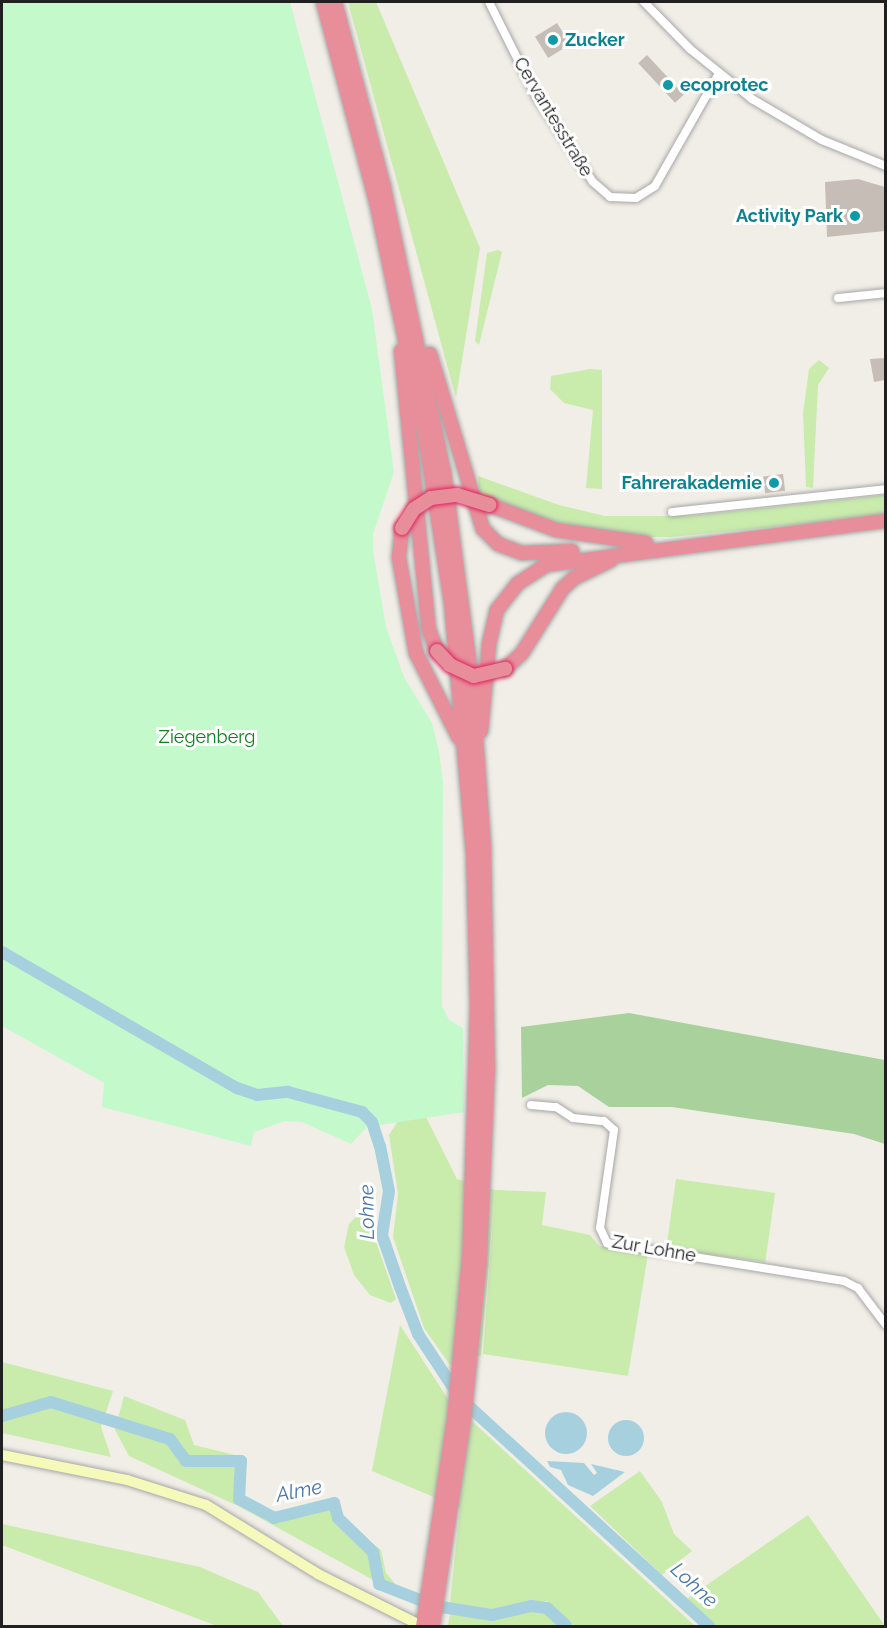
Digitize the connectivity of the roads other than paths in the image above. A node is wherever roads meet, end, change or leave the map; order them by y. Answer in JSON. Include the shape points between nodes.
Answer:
{"nodes":[{"id":1,"x":322,"y":2,"type":"edge"},
{"id":2,"x":335,"y":2,"type":"edge"},
{"id":3,"x":489,"y":2,"type":"edge"},
{"id":4,"x":644,"y":2,"type":"edge"},
{"id":5,"x":718,"y":75,"type":"junction"},
{"id":6,"x":885,"y":166,"type":"edge"},
{"id":7,"x":396,"y":287,"type":"junction"},
{"id":8,"x":885,"y":293,"type":"edge"},
{"id":9,"x":838,"y":298,"type":"dead end"},
{"id":10,"x":413,"y":312,"type":"junction"},
{"id":11,"x":885,"y":489,"type":"edge"},
{"id":12,"x":672,"y":512,"type":"dead end"},
{"id":13,"x":885,"y":521,"type":"edge"},
{"id":14,"x":651,"y":547,"type":"junction"},
{"id":15,"x":473,"y":763,"type":"junction"},
{"id":16,"x":483,"y":1010,"type":"junction"},
{"id":17,"x":531,"y":1105,"type":"dead end"},
{"id":18,"x":885,"y":1325,"type":"edge"},
{"id":19,"x":2,"y":1455,"type":"edge"},
{"id":20,"x":422,"y":1626,"type":"edge"},
{"id":21,"x":433,"y":1626,"type":"edge"}],
"edges":[{"from":1,"to":7,"type":"highway"},
{"from":2,"to":10,"type":"highway"},
{"from":3,"to":5,"type":"street","name":"Cervantesstraße","via":[[536,96],[592,182],[610,197],[636,198],[655,186]]},
{"from":4,"to":5,"type":"street"},
{"from":5,"to":6,"type":"street","via":[[806,132]]},
{"from":7,"to":14,"type":"highway","bridge":true,"via":[[393,302],[429,630],[437,651],[450,665],[474,675],[505,669],[522,653],[550,602],[574,578],[605,562]]},
{"from":7,"to":15,"type":"highway","via":[[438,508]]},
{"from":8,"to":9,"type":"street"},
{"from":10,"to":14,"type":"highway","via":[[425,336],[477,515],[490,538],[508,549],[540,555]]},
{"from":10,"to":15,"type":"highway","via":[[449,509]]},
{"from":11,"to":12,"type":"street"},
{"from":13,"to":14,"type":"highway"},
{"from":14,"to":15,"type":"highway","via":[[546,565],[507,596],[492,627]]},
{"from":14,"to":15,"type":"highway","bridge":true,"via":[[556,530],[458,495],[431,498],[414,510],[402,528],[399,558],[416,653]]},
{"from":15,"to":16,"type":"highway"},
{"from":16,"to":20,"type":"highway","via":[[470,1258],[454,1419]]},
{"from":16,"to":21,"type":"highway","via":[[479,1272],[464,1420]]},
{"from":17,"to":18,"type":"street","name":"Zur Lohne","via":[[556,1107],[573,1118],[604,1121],[614,1130],[600,1228],[607,1243],[844,1281],[858,1288]]},
{"from":19,"to":20,"type":"street","via":[[127,1480],[206,1505],[318,1574]]}]}
